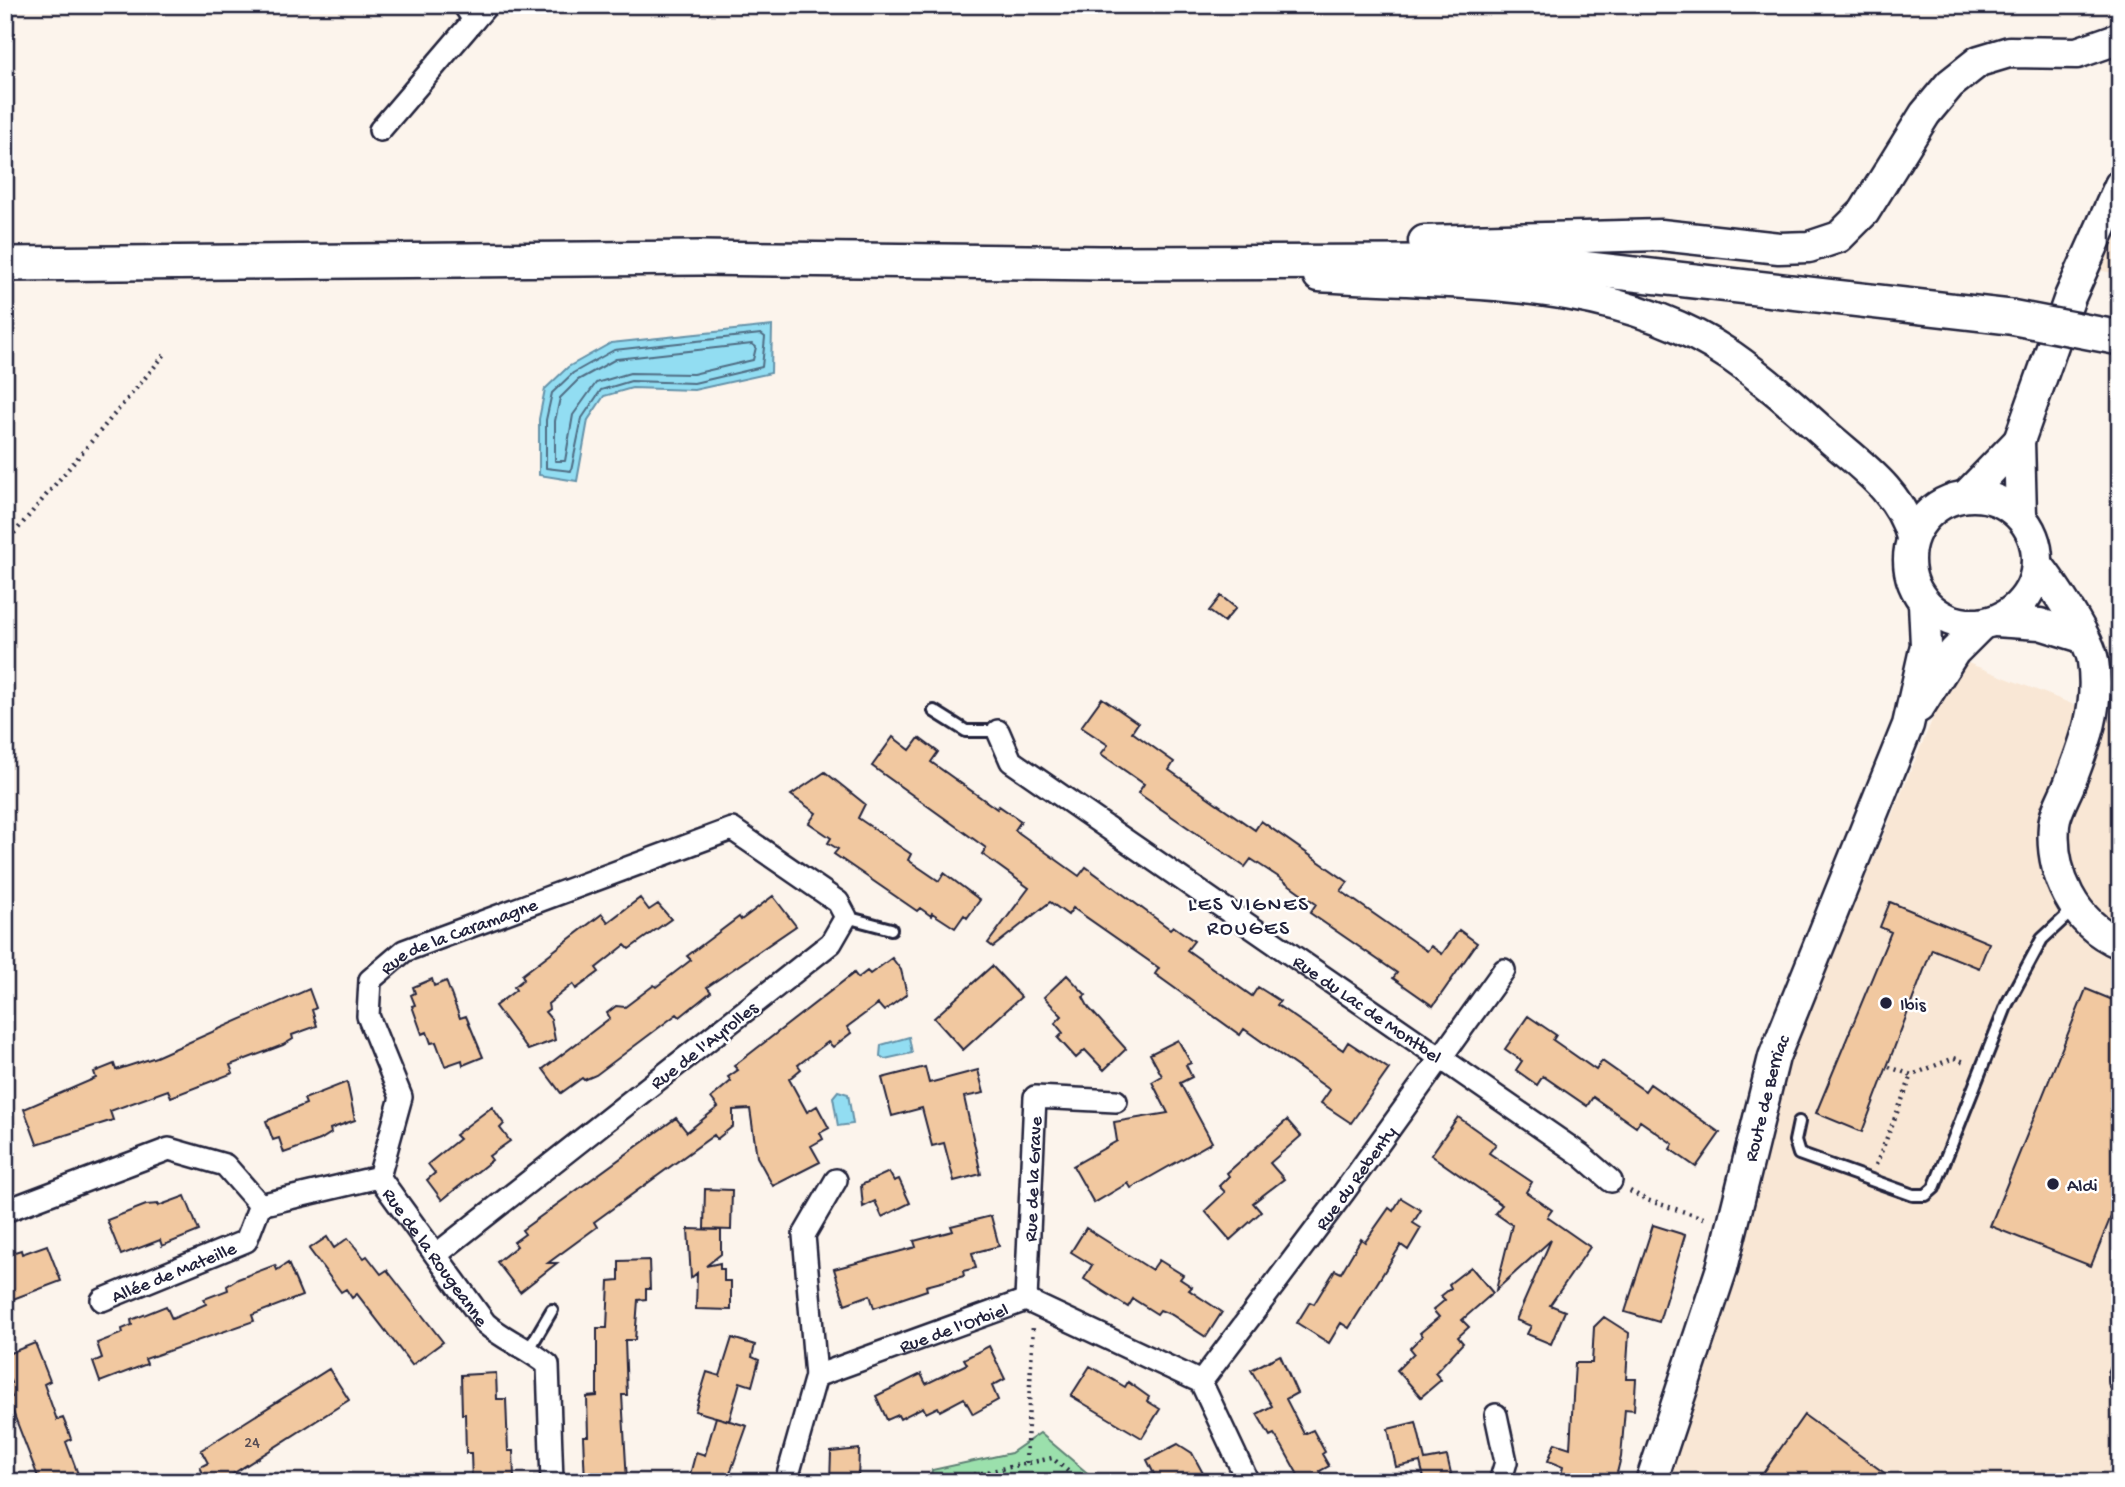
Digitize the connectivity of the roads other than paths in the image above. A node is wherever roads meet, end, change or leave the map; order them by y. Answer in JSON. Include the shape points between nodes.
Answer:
{"nodes":[{"id":1,"x":475,"y":10,"type":"edge"},
{"id":2,"x":2120,"y":38,"type":"edge"},
{"id":3,"x":380,"y":130,"type":"dead end"},
{"id":4,"x":2120,"y":186,"type":"edge"},
{"id":5,"x":1424,"y":241,"type":"junction"},
{"id":6,"x":701,"y":258,"type":"junction"},
{"id":7,"x":1101,"y":263,"type":"junction"},
{"id":8,"x":5,"y":264,"type":"edge"},
{"id":9,"x":2010,"y":317,"type":"junction"},
{"id":10,"x":2120,"y":338,"type":"edge"},
{"id":11,"x":2019,"y":441,"type":"junction"},
{"id":12,"x":1966,"y":496,"type":"junction"},
{"id":13,"x":2021,"y":516,"type":"junction"},
{"id":14,"x":1912,"y":537,"type":"junction"},
{"id":15,"x":2038,"y":564,"type":"junction"},
{"id":16,"x":1924,"y":603,"type":"junction"},
{"id":17,"x":1988,"y":622,"type":"junction"},
{"id":18,"x":2082,"y":637,"type":"junction"},
{"id":19,"x":934,"y":711,"type":"dead end"},
{"id":20,"x":1908,"y":725,"type":"junction"},
{"id":21,"x":998,"y":731,"type":"joint"},
{"id":22,"x":2075,"y":908,"type":"junction"},
{"id":23,"x":846,"y":917,"type":"junction"},
{"id":24,"x":891,"y":929,"type":"dead end"},
{"id":25,"x":2120,"y":943,"type":"edge"},
{"id":26,"x":1504,"y":971,"type":"dead end"},
{"id":27,"x":1440,"y":1059,"type":"junction"},
{"id":28,"x":1116,"y":1101,"type":"dead end"},
{"id":29,"x":1799,"y":1122,"type":"dead end"},
{"id":30,"x":379,"y":1177,"type":"junction"},
{"id":31,"x":836,"y":1180,"type":"dead end"},
{"id":32,"x":1611,"y":1181,"type":"road end"},
{"id":33,"x":260,"y":1205,"type":"junction"},
{"id":34,"x":5,"y":1211,"type":"edge"},
{"id":35,"x":437,"y":1254,"type":"junction"},
{"id":36,"x":102,"y":1300,"type":"dead end"},
{"id":37,"x":1030,"y":1302,"type":"junction"},
{"id":38,"x":552,"y":1310,"type":"dead end"},
{"id":39,"x":529,"y":1349,"type":"junction"},
{"id":40,"x":2120,"y":1375,"type":"edge"},
{"id":41,"x":816,"y":1376,"type":"junction"},
{"id":42,"x":2120,"y":1381,"type":"edge"},
{"id":43,"x":1200,"y":1382,"type":"junction"},
{"id":44,"x":1496,"y":1415,"type":"dead end"},
{"id":45,"x":552,"y":1482,"type":"edge"},
{"id":46,"x":786,"y":1482,"type":"edge"},
{"id":47,"x":1248,"y":1482,"type":"edge"},
{"id":48,"x":1500,"y":1482,"type":"edge"},
{"id":49,"x":1651,"y":1482,"type":"edge"}],
"edges":[{"from":1,"to":3,"type":"street"},
{"from":2,"to":5,"type":"main road","via":[[2077,53],[2009,52],[1979,61],[1950,84],[1924,114],[1864,212],[1839,237],[1809,247],[1661,235]]},
{"from":4,"to":11,"type":"main road","via":[[2070,297]]},
{"from":5,"to":6,"type":"main road","via":[[1127,242]]},
{"from":5,"to":9,"type":"main road","via":[[1716,259],[1850,275]]},
{"from":6,"to":7,"type":"main road"},
{"from":6,"to":8,"type":"main road"},
{"from":7,"to":9,"type":"main road","via":[[1563,266]]},
{"from":7,"to":14,"type":"main road","via":[[1535,290],[1618,305],[1673,325],[1730,355],[1789,401],[1891,493],[1906,514]]},
{"from":9,"to":10,"type":"main road","bridge":true},
{"from":11,"to":12,"type":"main road"},
{"from":11,"to":13,"type":"main road"},
{"from":12,"to":13,"type":"main road","via":[[1986,496]]},
{"from":12,"to":14,"type":"main road","via":[[1933,509]]},
{"from":13,"to":15,"type":"main road","via":[[2034,538]]},
{"from":14,"to":16,"type":"main road","via":[[1909,572]]},
{"from":15,"to":17,"type":"main road","via":[[2025,599]]},
{"from":15,"to":18,"type":"main road"},
{"from":16,"to":17,"type":"main road","via":[[1961,624]]},
{"from":16,"to":20,"type":"main road","name":"Route de Berriac","via":[[1926,645]]},
{"from":17,"to":18,"type":"main road","via":[[2040,624]]},
{"from":17,"to":20,"type":"main road","name":"Route de Berriac","via":[[1954,652]]},
{"from":18,"to":22,"type":"main road","via":[[2093,657],[2091,728],[2054,824],[2058,876]]},
{"from":19,"to":21,"type":"lane","via":[[966,731]]},
{"from":20,"to":49,"type":"main road","name":"Route de Berriac","via":[[1774,1056],[1735,1223]]},
{"from":21,"to":27,"type":"street","name":"Rue du Lac de Montbel","via":[[1011,761]]},
{"from":22,"to":25,"type":"main road","via":[[2106,937]]},
{"from":22,"to":29,"type":"lane","via":[[2042,939],[2021,974],[1934,1188],[1926,1195],[1913,1195],[1799,1154],[1795,1141]]},
{"from":23,"to":24,"type":"lane"},
{"from":23,"to":30,"type":"street","name":"Rue de la Caramagne","via":[[838,902],[732,829],[404,951],[370,980],[368,1016],[401,1097]]},
{"from":23,"to":35,"type":"street","name":"Rue de l'Ayrolles","via":[[831,943]]},
{"from":26,"to":27,"type":"street","name":"Rue du Rebenty"},
{"from":27,"to":32,"type":"street","name":"Rue du Lac de Montbel","via":[[1581,1155]]},
{"from":27,"to":43,"type":"street","name":"Rue du Rebenty"},
{"from":28,"to":37,"type":"street","name":"Rue de la Grave","via":[[1035,1097]]},
{"from":30,"to":33,"type":"street"},
{"from":30,"to":35,"type":"street","name":"Rue de la Rougeanne"},
{"from":31,"to":41,"type":"street","via":[[804,1235]]},
{"from":33,"to":34,"type":"street","via":[[225,1165],[169,1149]]},
{"from":33,"to":36,"type":"street","name":"Allée de Mateille","via":[[246,1241]]},
{"from":35,"to":39,"type":"street","name":"Rue de la Rougeanne","via":[[496,1333]]},
{"from":37,"to":41,"type":"street","name":"Rue de l'Orbiel"},
{"from":37,"to":43,"type":"street","name":"Rue de l'Orbiel"},
{"from":38,"to":39,"type":"lane"},
{"from":39,"to":45,"type":"street","via":[[548,1366]]},
{"from":40,"to":42,"type":"street"},
{"from":41,"to":46,"type":"street"},
{"from":43,"to":47,"type":"street"},
{"from":44,"to":48,"type":"street","via":[[1506,1462]]}]}
